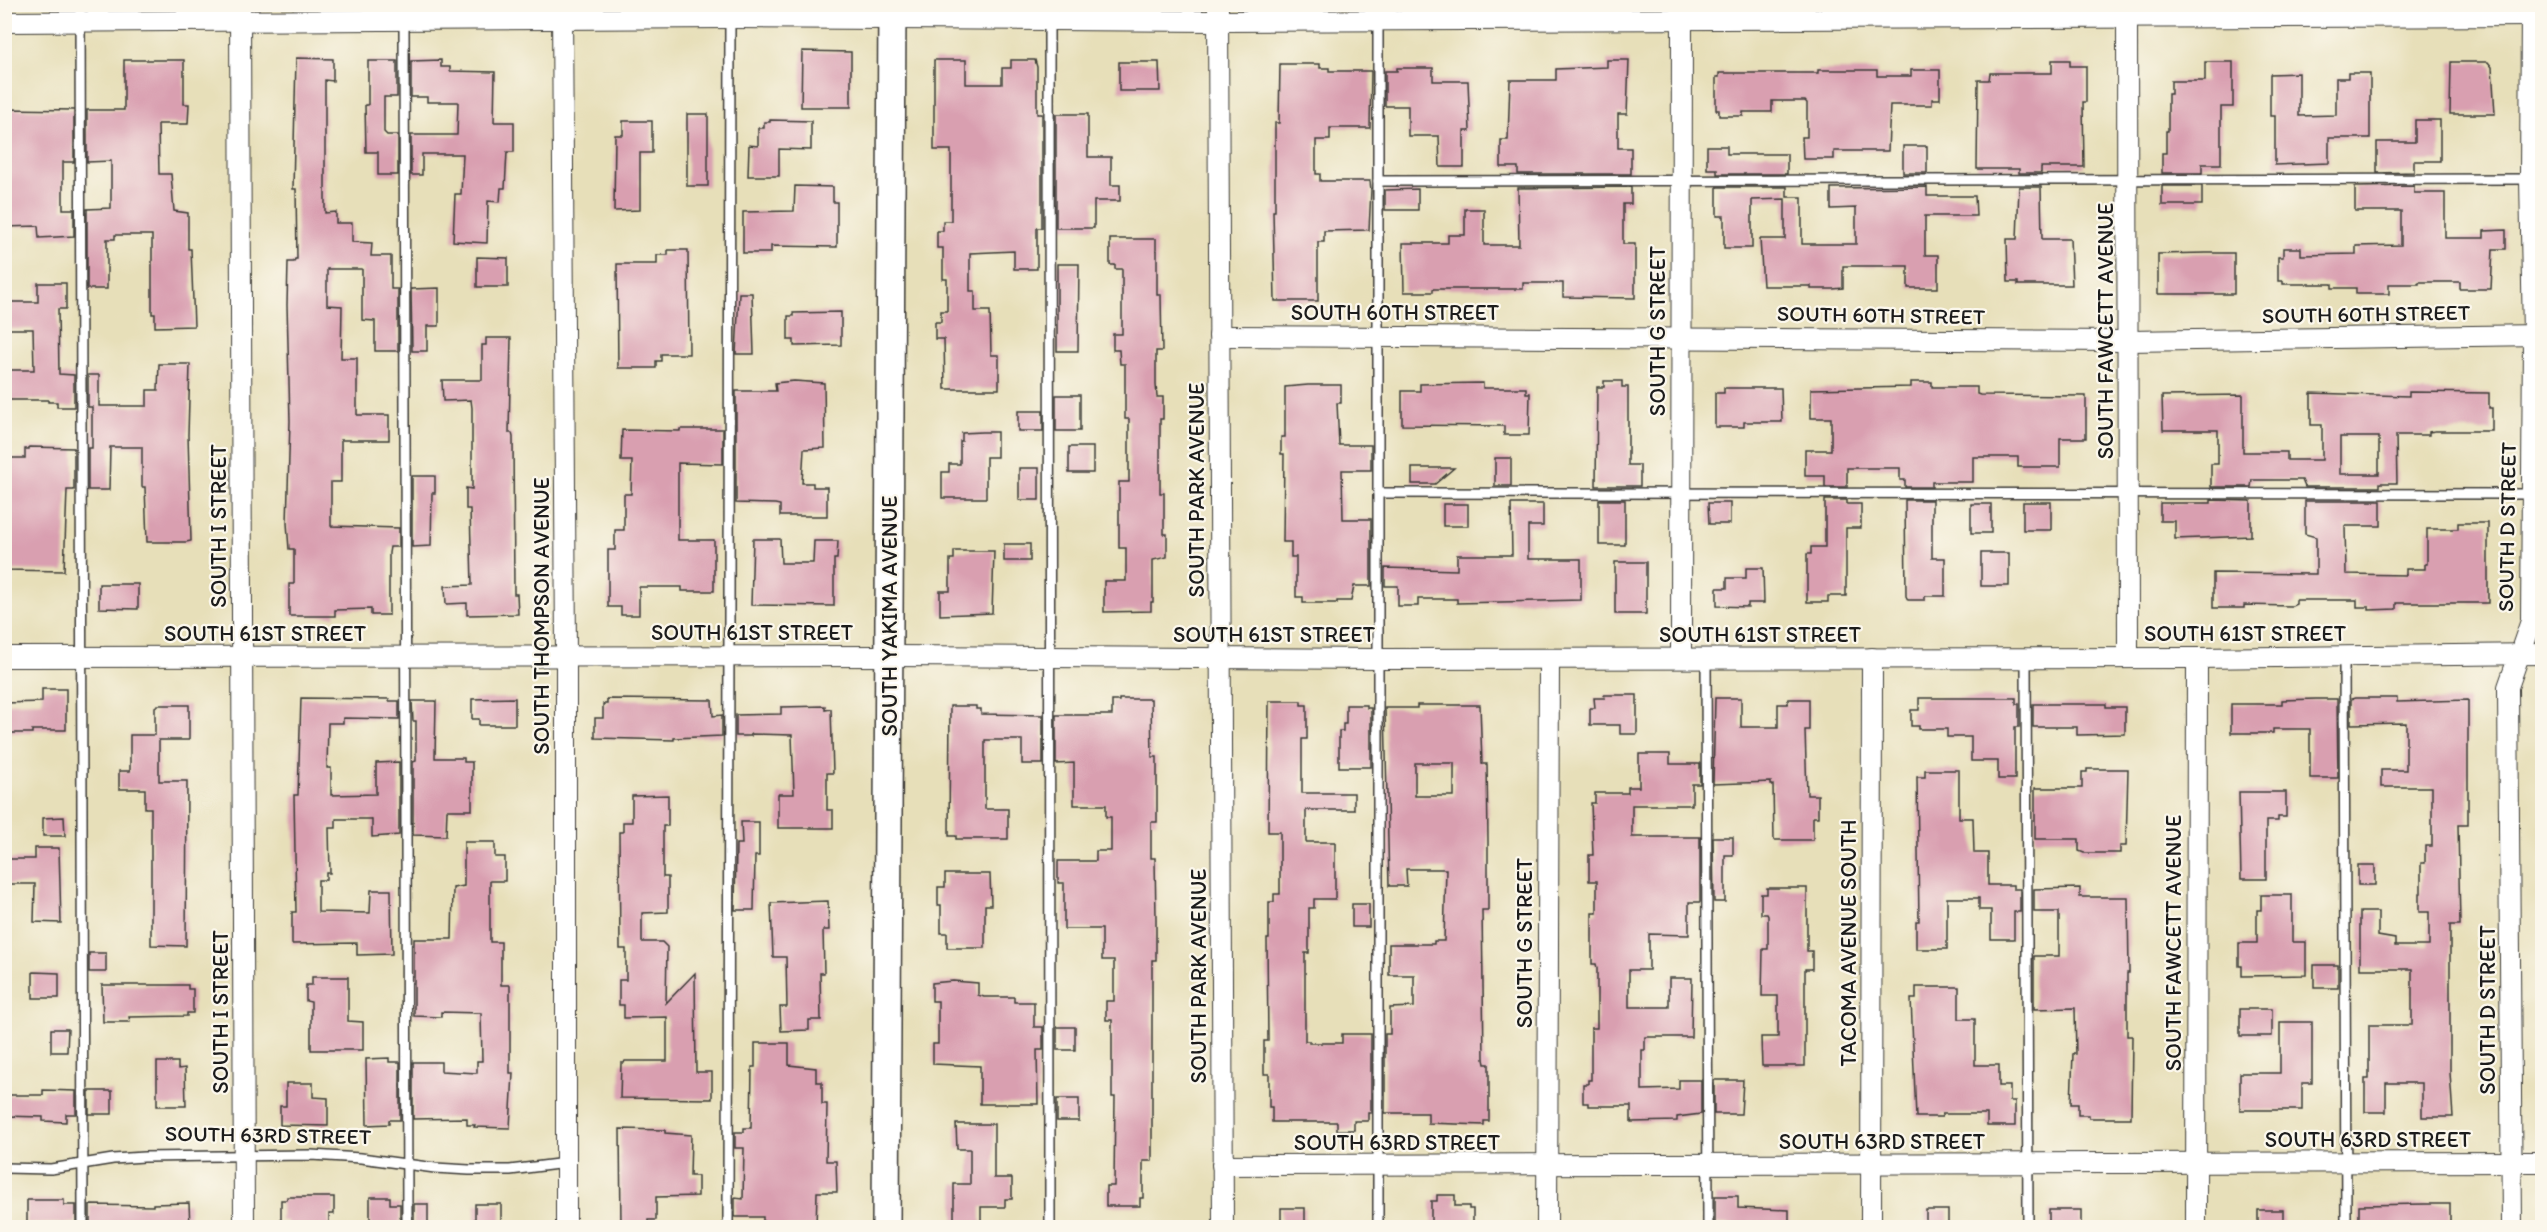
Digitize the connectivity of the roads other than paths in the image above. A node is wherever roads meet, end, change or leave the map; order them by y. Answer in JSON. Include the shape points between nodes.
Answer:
{"nodes":[{"id":1,"x":730,"y":11,"type":"edge"},
{"id":2,"x":1682,"y":11,"type":"edge"},
{"id":3,"x":2127,"y":11,"type":"edge"},
{"id":4,"x":240,"y":12,"type":"edge"},
{"id":5,"x":562,"y":12,"type":"edge"},
{"id":6,"x":892,"y":12,"type":"edge"},
{"id":7,"x":1050,"y":12,"type":"edge"},
{"id":8,"x":1378,"y":12,"type":"edge"},
{"id":9,"x":2535,"y":12,"type":"edge"},
{"id":10,"x":402,"y":13,"type":"edge"},
{"id":11,"x":1218,"y":13,"type":"edge"},
{"id":12,"x":80,"y":14,"type":"edge"},
{"id":13,"x":4,"y":22,"type":"edge"},
{"id":14,"x":2536,"y":179,"type":"edge"},
{"id":15,"x":1682,"y":180,"type":"junction"},
{"id":16,"x":2129,"y":180,"type":"junction"},
{"id":17,"x":1378,"y":181,"type":"junction"},
{"id":18,"x":2538,"y":335,"type":"edge"},
{"id":19,"x":1219,"y":336,"type":"junction"},
{"id":20,"x":1378,"y":336,"type":"junction"},
{"id":21,"x":1681,"y":337,"type":"junction"},
{"id":22,"x":2128,"y":341,"type":"junction"},
{"id":23,"x":1681,"y":492,"type":"junction"},
{"id":24,"x":2129,"y":492,"type":"junction"},
{"id":25,"x":1378,"y":493,"type":"junction"},
{"id":26,"x":2538,"y":494,"type":"edge"},
{"id":27,"x":2519,"y":654,"type":"junction"},
{"id":28,"x":2542,"y":654,"type":"edge"},
{"id":29,"x":406,"y":656,"type":"junction"},
{"id":30,"x":566,"y":656,"type":"junction"},
{"id":31,"x":729,"y":656,"type":"junction"},
{"id":32,"x":889,"y":656,"type":"junction"},
{"id":33,"x":4,"y":657,"type":"edge"},
{"id":34,"x":81,"y":657,"type":"junction"},
{"id":35,"x":242,"y":657,"type":"junction"},
{"id":36,"x":1050,"y":657,"type":"junction"},
{"id":37,"x":1681,"y":657,"type":"junction"},
{"id":38,"x":2344,"y":657,"type":"junction"},
{"id":39,"x":1220,"y":658,"type":"junction"},
{"id":40,"x":1706,"y":658,"type":"junction"},
{"id":41,"x":1872,"y":658,"type":"junction"},
{"id":42,"x":2026,"y":658,"type":"junction"},
{"id":43,"x":2128,"y":658,"type":"junction"},
{"id":44,"x":2197,"y":658,"type":"junction"},
{"id":45,"x":1378,"y":659,"type":"junction"},
{"id":46,"x":1550,"y":659,"type":"junction"},
{"id":47,"x":244,"y":1157,"type":"junction"},
{"id":48,"x":2512,"y":1162,"type":"junction"},
{"id":49,"x":2542,"y":1162,"type":"edge"},
{"id":50,"x":566,"y":1163,"type":"junction"},
{"id":51,"x":2346,"y":1163,"type":"junction"},
{"id":52,"x":83,"y":1164,"type":"junction"},
{"id":53,"x":2196,"y":1164,"type":"junction"},
{"id":54,"x":406,"y":1165,"type":"junction"},
{"id":55,"x":1222,"y":1165,"type":"junction"},
{"id":56,"x":1378,"y":1165,"type":"junction"},
{"id":57,"x":1708,"y":1165,"type":"junction"},
{"id":58,"x":1872,"y":1165,"type":"junction"},
{"id":59,"x":2028,"y":1165,"type":"junction"},
{"id":60,"x":1547,"y":1166,"type":"junction"},
{"id":61,"x":4,"y":1168,"type":"edge"},
{"id":62,"x":82,"y":1227,"type":"edge"},
{"id":63,"x":244,"y":1227,"type":"edge"},
{"id":64,"x":406,"y":1227,"type":"edge"},
{"id":65,"x":566,"y":1227,"type":"edge"},
{"id":66,"x":728,"y":1227,"type":"edge"},
{"id":67,"x":886,"y":1227,"type":"edge"},
{"id":68,"x":1050,"y":1227,"type":"edge"},
{"id":69,"x":1222,"y":1227,"type":"edge"},
{"id":70,"x":1378,"y":1227,"type":"edge"},
{"id":71,"x":1547,"y":1227,"type":"edge"},
{"id":72,"x":1708,"y":1227,"type":"edge"},
{"id":73,"x":1871,"y":1227,"type":"edge"},
{"id":74,"x":2028,"y":1227,"type":"edge"},
{"id":75,"x":2196,"y":1227,"type":"edge"},
{"id":76,"x":2346,"y":1227,"type":"edge"},
{"id":77,"x":2512,"y":1227,"type":"edge"}],
"edges":[{"from":1,"to":5,"type":"street"},
{"from":1,"to":6,"type":"street"},
{"from":1,"to":31,"type":"lane"},
{"from":2,"to":3,"type":"street"},
{"from":2,"to":8,"type":"street"},
{"from":2,"to":15,"type":"street","name":"SOUTH G STREET"},
{"from":3,"to":9,"type":"street"},
{"from":3,"to":16,"type":"street","name":"SOUTH FAWCETT AVENUE"},
{"from":4,"to":10,"type":"street"},
{"from":4,"to":12,"type":"street"},
{"from":4,"to":35,"type":"street","name":"SOUTH I STREET"},
{"from":5,"to":10,"type":"street"},
{"from":5,"to":30,"type":"street","name":"SOUTH THOMPSON AVENUE"},
{"from":6,"to":7,"type":"street"},
{"from":6,"to":32,"type":"main road","name":"SOUTH YAKIMA AVENUE"},
{"from":7,"to":11,"type":"street"},
{"from":7,"to":36,"type":"lane"},
{"from":8,"to":11,"type":"street"},
{"from":8,"to":17,"type":"lane"},
{"from":9,"to":14,"type":"street","name":"SOUTH D STREET"},
{"from":10,"to":29,"type":"lane"},
{"from":11,"to":19,"type":"street","name":"SOUTH PARK AVENUE"},
{"from":12,"to":13,"type":"street"},
{"from":12,"to":34,"type":"lane"},
{"from":14,"to":16,"type":"lane"},
{"from":14,"to":18,"type":"street","name":"SOUTH D STREET"},
{"from":15,"to":16,"type":"lane"},
{"from":15,"to":17,"type":"lane"},
{"from":15,"to":21,"type":"street","name":"SOUTH G STREET"},
{"from":16,"to":22,"type":"street","name":"SOUTH FAWCETT AVENUE"},
{"from":17,"to":20,"type":"lane"},
{"from":18,"to":22,"type":"street","name":"SOUTH 60TH STREET"},
{"from":18,"to":26,"type":"street","name":"SOUTH D STREET"},
{"from":19,"to":20,"type":"street","name":"SOUTH 60TH STREET"},
{"from":19,"to":39,"type":"street","name":"SOUTH PARK AVENUE"},
{"from":20,"to":21,"type":"street","name":"SOUTH 60TH STREET"},
{"from":20,"to":25,"type":"lane"},
{"from":21,"to":22,"type":"street","name":"SOUTH 60TH STREET"},
{"from":21,"to":23,"type":"street","name":"SOUTH G STREET"},
{"from":22,"to":24,"type":"street","name":"SOUTH FAWCETT AVENUE"},
{"from":23,"to":24,"type":"lane"},
{"from":23,"to":25,"type":"lane"},
{"from":23,"to":37,"type":"street","name":"SOUTH G STREET"},
{"from":24,"to":26,"type":"lane"},
{"from":24,"to":43,"type":"street","name":"SOUTH FAWCETT AVENUE"},
{"from":25,"to":45,"type":"lane"},
{"from":26,"to":27,"type":"street","name":"SOUTH D STREET","via":[[2531,621]]},
{"from":27,"to":28,"type":"street","name":"SOUTH 61ST STREET"},
{"from":27,"to":38,"type":"street","name":"SOUTH 61ST STREET"},
{"from":27,"to":48,"type":"street","name":"SOUTH D STREET","via":[[2508,687]]},
{"from":29,"to":30,"type":"street","name":"SOUTH 61ST STREET"},
{"from":29,"to":35,"type":"street","name":"SOUTH 61ST STREET"},
{"from":29,"to":54,"type":"lane"},
{"from":30,"to":31,"type":"street","name":"SOUTH 61ST STREET"},
{"from":30,"to":50,"type":"street","name":"SOUTH THOMPSON AVENUE"},
{"from":31,"to":32,"type":"street","name":"SOUTH 61ST STREET"},
{"from":31,"to":66,"type":"lane"},
{"from":32,"to":36,"type":"street","name":"SOUTH 61ST STREET"},
{"from":32,"to":67,"type":"main road","name":"SOUTH YAKIMA AVENUE"},
{"from":33,"to":34,"type":"street","name":"SOUTH 61ST STREET"},
{"from":34,"to":35,"type":"street","name":"SOUTH 61ST STREET"},
{"from":34,"to":52,"type":"lane"},
{"from":35,"to":47,"type":"street","name":"SOUTH I STREET"},
{"from":36,"to":39,"type":"street","name":"SOUTH 61ST STREET"},
{"from":36,"to":68,"type":"lane"},
{"from":37,"to":40,"type":"street","name":"SOUTH 61ST STREET"},
{"from":37,"to":46,"type":"street","name":"SOUTH 61ST STREET"},
{"from":38,"to":44,"type":"street","name":"SOUTH 61ST STREET"},
{"from":38,"to":51,"type":"lane"},
{"from":39,"to":45,"type":"street","name":"SOUTH 61ST STREET"},
{"from":39,"to":55,"type":"street","name":"SOUTH PARK AVENUE"},
{"from":40,"to":41,"type":"street","name":"SOUTH 61ST STREET"},
{"from":40,"to":57,"type":"lane"},
{"from":41,"to":42,"type":"street","name":"SOUTH 61ST STREET"},
{"from":41,"to":58,"type":"street","name":"TACOMA AVENUE SOUTH"},
{"from":42,"to":43,"type":"street","name":"SOUTH 61ST STREET"},
{"from":42,"to":59,"type":"lane"},
{"from":43,"to":44,"type":"street","name":"SOUTH 61ST STREET"},
{"from":44,"to":53,"type":"street","name":"SOUTH FAWCETT AVENUE"},
{"from":45,"to":46,"type":"street","name":"SOUTH 61ST STREET"},
{"from":45,"to":56,"type":"lane"},
{"from":46,"to":60,"type":"street","name":"SOUTH G STREET"},
{"from":47,"to":52,"type":"lane","name":"SOUTH 63RD STREET","via":[[144,1157]]},
{"from":47,"to":54,"type":"lane","name":"SOUTH 63RD STREET","via":[[341,1156]]},
{"from":47,"to":63,"type":"street","name":"SOUTH I STREET"},
{"from":48,"to":49,"type":"street","name":"SOUTH 63RD STREET"},
{"from":48,"to":51,"type":"street","name":"SOUTH 63RD STREET"},
{"from":48,"to":77,"type":"street","name":"SOUTH D STREET"},
{"from":50,"to":54,"type":"lane","name":"SOUTH 63RD STREET","via":[[492,1171]]},
{"from":50,"to":65,"type":"street","name":"SOUTH THOMPSON AVENUE"},
{"from":51,"to":53,"type":"street","name":"SOUTH 63RD STREET"},
{"from":51,"to":76,"type":"lane"},
{"from":52,"to":61,"type":"lane","name":"SOUTH 63RD STREET","via":[[51,1169]]},
{"from":52,"to":62,"type":"lane"},
{"from":53,"to":59,"type":"street","name":"SOUTH 63RD STREET"},
{"from":53,"to":75,"type":"street","name":"SOUTH FAWCETT AVENUE"},
{"from":54,"to":64,"type":"lane"},
{"from":55,"to":56,"type":"street","name":"SOUTH 63RD STREET"},
{"from":55,"to":69,"type":"street","name":"SOUTH PARK AVENUE"},
{"from":56,"to":60,"type":"street","name":"SOUTH 63RD STREET"},
{"from":56,"to":70,"type":"lane"},
{"from":57,"to":58,"type":"street","name":"SOUTH 63RD STREET"},
{"from":57,"to":60,"type":"street","name":"SOUTH 63RD STREET"},
{"from":57,"to":72,"type":"lane"},
{"from":58,"to":59,"type":"street","name":"SOUTH 63RD STREET"},
{"from":58,"to":73,"type":"street","name":"TACOMA AVENUE SOUTH"},
{"from":59,"to":74,"type":"lane"},
{"from":60,"to":71,"type":"street","name":"SOUTH G STREET"}]}
